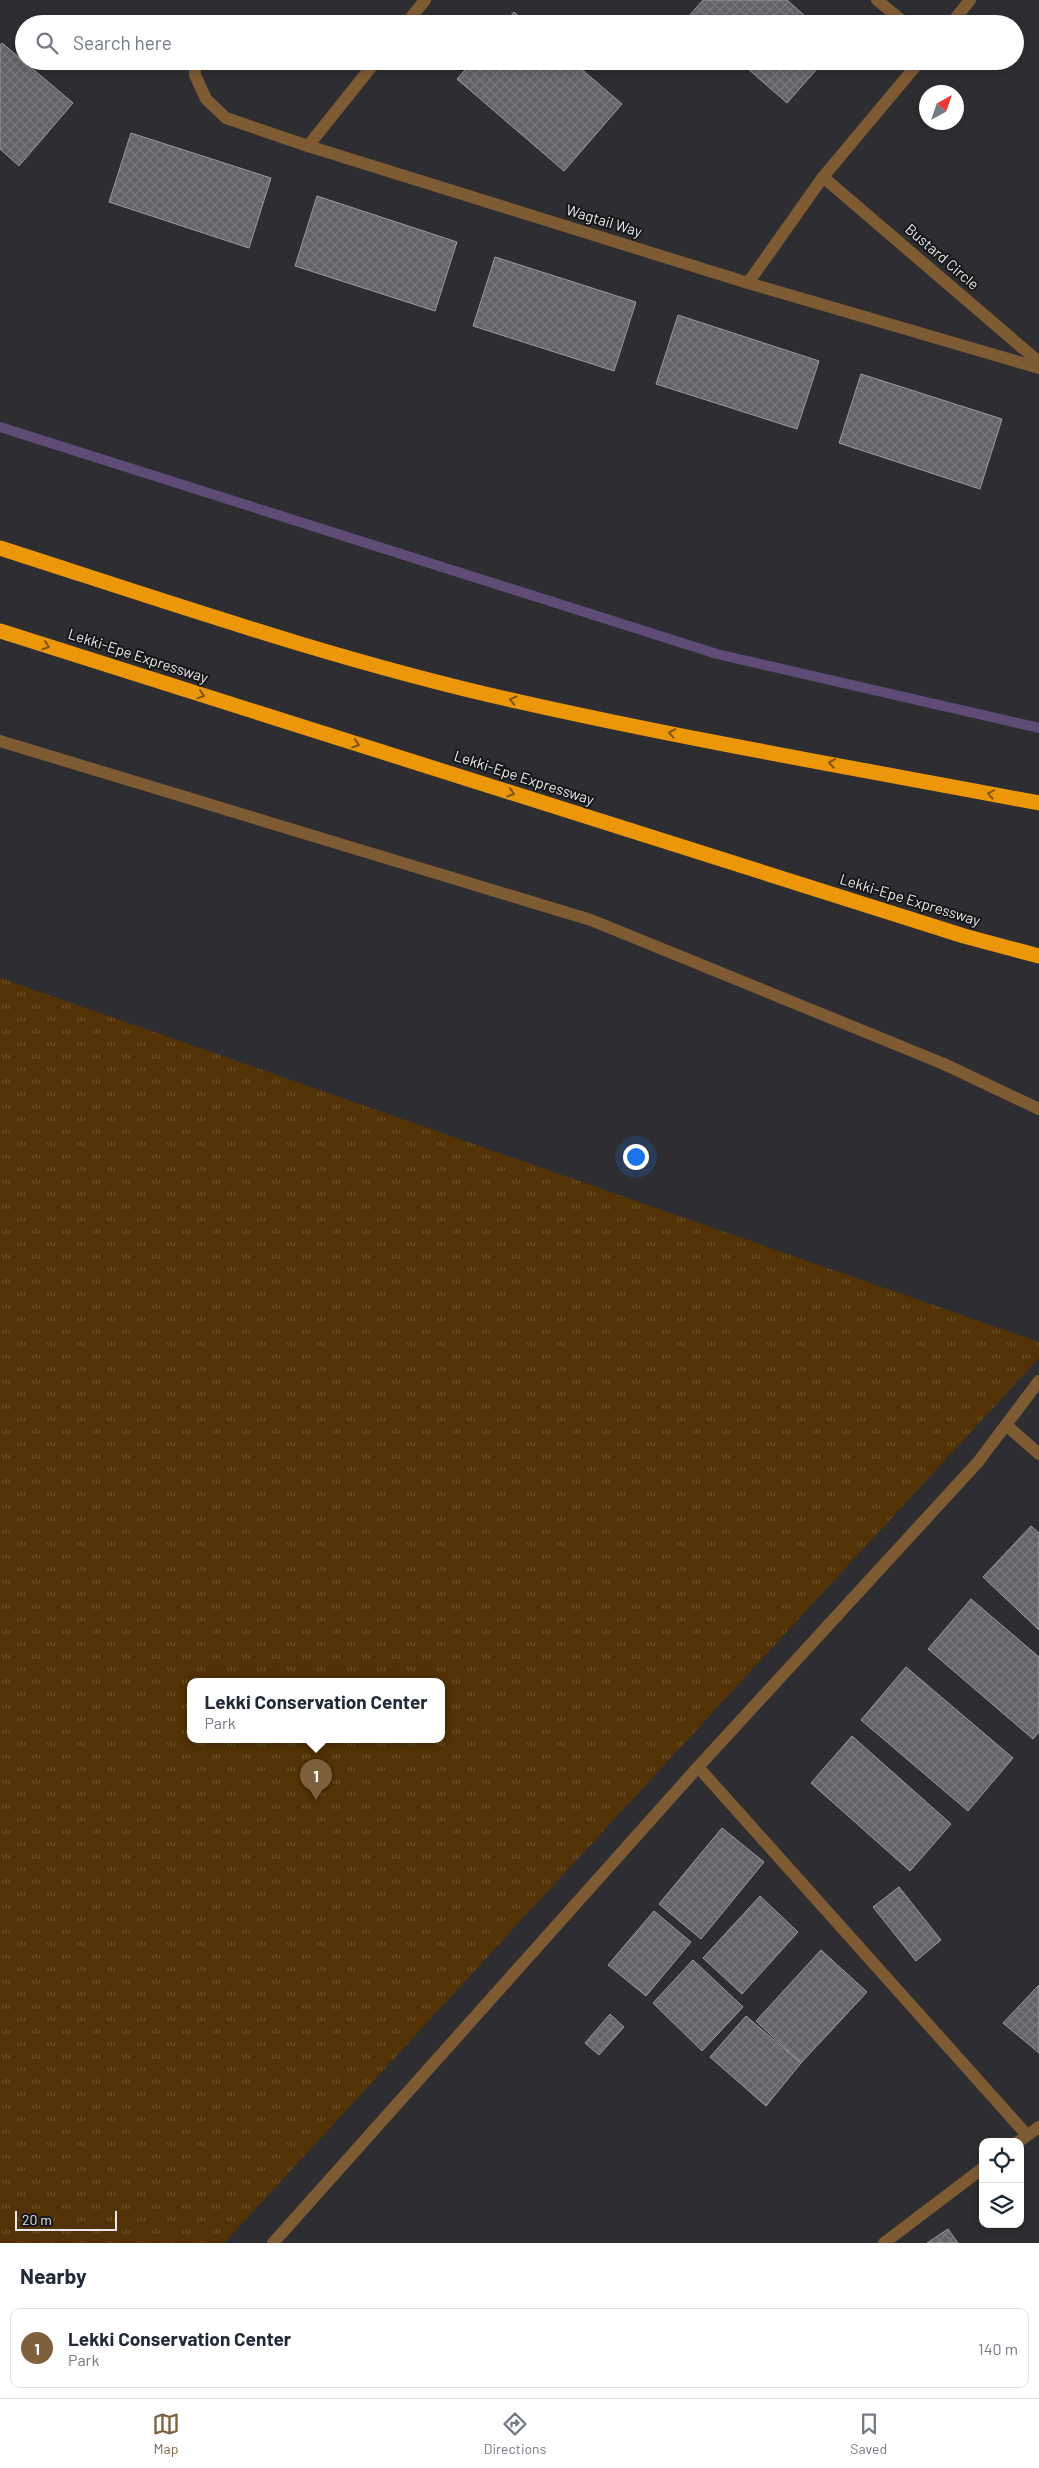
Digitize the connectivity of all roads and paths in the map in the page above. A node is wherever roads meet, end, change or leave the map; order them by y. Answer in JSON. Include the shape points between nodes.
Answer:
{"nodes":[{"id":1,"x":425,"y":0,"type":"edge"},
{"id":2,"x":877,"y":0,"type":"edge"},
{"id":3,"x":970,"y":0,"type":"edge"},
{"id":4,"x":413,"y":15,"type":"edge"},
{"id":5,"x":895,"y":15,"type":"edge"},
{"id":6,"x":958,"y":15,"type":"edge"},
{"id":7,"x":194,"y":70,"type":"edge"},
{"id":8,"x":369,"y":70,"type":"edge"},
{"id":9,"x":912,"y":70,"type":"edge"},
{"id":10,"x":308,"y":146,"type":"junction"},
{"id":11,"x":823,"y":177,"type":"junction"},
{"id":12,"x":748,"y":283,"type":"junction"},
{"id":13,"x":1039,"y":362,"type":"edge"},
{"id":14,"x":1039,"y":368,"type":"edge"},
{"id":15,"x":0,"y":548,"type":"edge"},
{"id":16,"x":0,"y":631,"type":"edge"},
{"id":17,"x":0,"y":740,"type":"edge"},
{"id":18,"x":1039,"y":803,"type":"edge"},
{"id":19,"x":1039,"y":956,"type":"edge"},
{"id":20,"x":1039,"y":1109,"type":"edge"},
{"id":21,"x":1039,"y":1381,"type":"edge"},
{"id":22,"x":1006,"y":1425,"type":"junction"},
{"id":23,"x":1039,"y":1454,"type":"edge"},
{"id":24,"x":698,"y":1767,"type":"junction"},
{"id":25,"x":1039,"y":2127,"type":"edge"},
{"id":26,"x":1023,"y":2138,"type":"edge"},
{"id":27,"x":979,"y":2171,"type":"edge"},
{"id":28,"x":273,"y":2243,"type":"edge"},
{"id":29,"x":884,"y":2243,"type":"edge"}],
"edges":[{"from":1,"to":4,"type":"street"},
{"from":2,"to":5,"type":"street"},
{"from":3,"to":6,"type":"street"},
{"from":7,"to":10,"type":"street","name":"Wagtail Way","via":[[206,99],[226,118]]},
{"from":8,"to":10,"type":"street"},
{"from":9,"to":11,"type":"street"},
{"from":10,"to":12,"type":"street","name":"Wagtail Way"},
{"from":11,"to":12,"type":"street"},
{"from":11,"to":13,"type":"street","name":"Bustard Circle"},
{"from":12,"to":14,"type":"street","name":"Wagtail Way"},
{"from":18,"to":15,"type":"highway","one_way":true,"via":[[696,739],[514,701],[298,644]]},
{"from":16,"to":19,"type":"highway","name":"Lekki-Epe Expressway","one_way":true,"via":[[945,930]]},
{"from":17,"to":20,"type":"street","via":[[591,920],[944,1064]]},
{"from":21,"to":22,"type":"street"},
{"from":22,"to":23,"type":"street"},
{"from":22,"to":24,"type":"street","via":[[978,1462]]},
{"from":24,"to":26,"type":"street"},
{"from":24,"to":28,"type":"street"},
{"from":25,"to":26,"type":"street"},
{"from":27,"to":29,"type":"street"}]}
